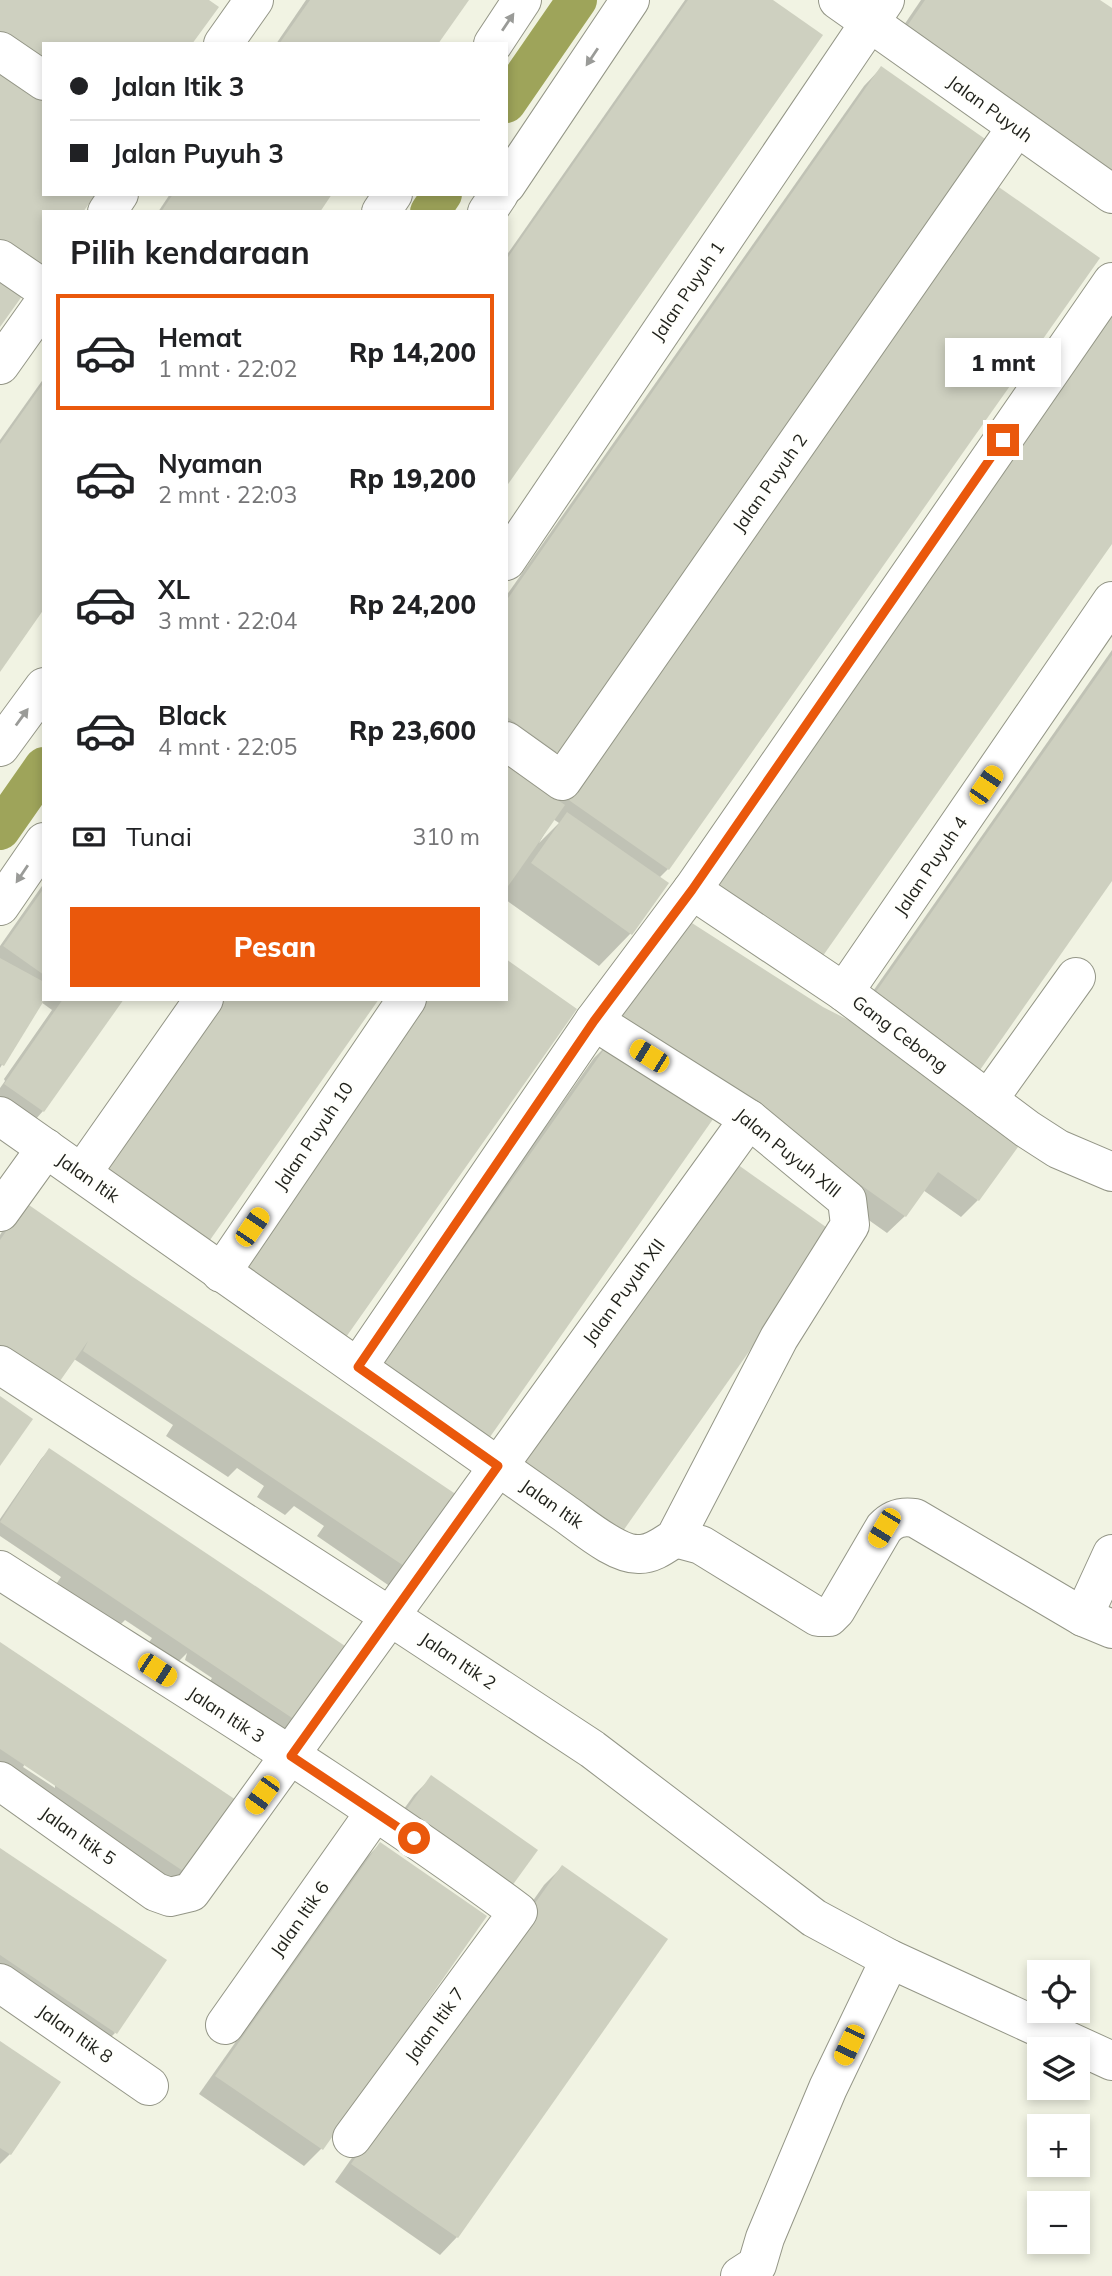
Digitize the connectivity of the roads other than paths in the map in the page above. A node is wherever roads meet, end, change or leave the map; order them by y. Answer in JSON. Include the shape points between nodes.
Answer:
{"nodes":[{"id":1,"x":522,"y":0,"type":"edge"},
{"id":2,"x":631,"y":0,"type":"edge"},
{"id":3,"x":838,"y":0,"type":"edge"},
{"id":4,"x":878,"y":11,"type":"edge"},
{"id":5,"x":494,"y":42,"type":"edge"},
{"id":6,"x":0,"y":51,"type":"edge"},
{"id":7,"x":42,"y":81,"type":"edge"},
{"id":8,"x":1016,"y":128,"type":"junction"},
{"id":9,"x":508,"y":181,"type":"edge"},
{"id":10,"x":1112,"y":194,"type":"edge"},
{"id":11,"x":0,"y":259,"type":"edge"},
{"id":12,"x":1112,"y":282,"type":"edge"},
{"id":13,"x":42,"y":288,"type":"edge"},
{"id":14,"x":42,"y":306,"type":"edge"},
{"id":15,"x":0,"y":365,"type":"edge"},
{"id":16,"x":508,"y":558,"type":"edge"},
{"id":17,"x":1112,"y":601,"type":"edge"},
{"id":18,"x":42,"y":690,"type":"edge"},
{"id":19,"x":508,"y":742,"type":"edge"},
{"id":20,"x":0,"y":747,"type":"edge"},
{"id":21,"x":42,"y":845,"type":"edge"},
{"id":22,"x":692,"y":890,"type":"junction"},
{"id":23,"x":0,"y":906,"type":"edge"},
{"id":24,"x":1076,"y":977,"type":"dead end"},
{"id":25,"x":844,"y":992,"type":"junction"},
{"id":26,"x":203,"y":1001,"type":"edge"},
{"id":27,"x":406,"y":1001,"type":"edge"},
{"id":28,"x":594,"y":1021,"type":"junction"},
{"id":29,"x":988,"y":1100,"type":"junction"},
{"id":30,"x":0,"y":1116,"type":"edge"},
{"id":31,"x":749,"y":1119,"type":"junction"},
{"id":32,"x":46,"y":1147,"type":"junction"},
{"id":33,"x":1112,"y":1172,"type":"edge"},
{"id":34,"x":82,"y":1173,"type":"junction"},
{"id":35,"x":0,"y":1212,"type":"edge"},
{"id":36,"x":220,"y":1273,"type":"junction"},
{"id":37,"x":0,"y":1365,"type":"edge"},
{"id":38,"x":358,"y":1367,"type":"junction"},
{"id":39,"x":498,"y":1466,"type":"junction"},
{"id":40,"x":675,"y":1538,"type":"junction"},
{"id":41,"x":1112,"y":1554,"type":"edge"},
{"id":42,"x":0,"y":1570,"type":"edge"},
{"id":43,"x":391,"y":1617,"type":"junction"},
{"id":44,"x":1098,"y":1623,"type":"edge"},
{"id":45,"x":291,"y":1756,"type":"junction"},
{"id":46,"x":0,"y":1781,"type":"edge"},
{"id":47,"x":375,"y":1812,"type":"junction"},
{"id":48,"x":156,"y":1892,"type":"joint"},
{"id":49,"x":518,"y":1912,"type":"joint"},
{"id":50,"x":890,"y":1959,"type":"junction"},
{"id":51,"x":0,"y":1983,"type":"edge"},
{"id":52,"x":225,"y":2025,"type":"dead end"},
{"id":53,"x":1112,"y":2061,"type":"edge"},
{"id":54,"x":149,"y":2086,"type":"dead end"},
{"id":55,"x":352,"y":2138,"type":"dead end"},
{"id":56,"x":740,"y":2276,"type":"edge"}],
"edges":[{"from":5,"to":1,"type":"street","one_way":true},
{"from":2,"to":9,"type":"street","one_way":true},
{"from":3,"to":4,"type":"street","name":"Jalan Puyuh"},
{"from":4,"to":8,"type":"street","name":"Jalan Puyuh"},
{"from":4,"to":16,"type":"street","name":"Jalan Puyuh 1"},
{"from":6,"to":7,"type":"street"},
{"from":8,"to":10,"type":"street","name":"Jalan Puyuh"},
{"from":8,"to":19,"type":"street","name":"Jalan Puyuh 2","via":[[562,781]]},
{"from":11,"to":13,"type":"street"},
{"from":12,"to":22,"type":"street"},
{"from":14,"to":15,"type":"street"},
{"from":17,"to":25,"type":"street","name":"Jalan Puyuh 4"},
{"from":20,"to":18,"type":"street","one_way":true},
{"from":21,"to":23,"type":"street","one_way":true},
{"from":22,"to":25,"type":"street","name":"Gang Cebong"},
{"from":22,"to":28,"type":"street"},
{"from":24,"to":29,"type":"street"},
{"from":25,"to":29,"type":"street","name":"Gang Cebong"},
{"from":26,"to":34,"type":"street"},
{"from":27,"to":36,"type":"street","name":"Jalan Puyuh 10"},
{"from":28,"to":31,"type":"street","name":"Jalan Puyuh XIII"},
{"from":28,"to":38,"type":"street"},
{"from":29,"to":33,"type":"street","name":"Gang Cebong","via":[[1058,1149]]},
{"from":30,"to":32,"type":"street","name":"Jalan Itik"},
{"from":31,"to":39,"type":"street","name":"Jalan Puyuh XII"},
{"from":31,"to":40,"type":"street","name":"Jalan Puyuh XIII","via":[[847,1200],[850,1225],[779,1338]]},
{"from":32,"to":34,"type":"street","name":"Jalan Itik"},
{"from":32,"to":35,"type":"street"},
{"from":34,"to":36,"type":"street","name":"Jalan Itik"},
{"from":36,"to":38,"type":"street","name":"Jalan Itik"},
{"from":37,"to":43,"type":"street","name":"Jalan Itik 2"},
{"from":38,"to":39,"type":"street","name":"Jalan Itik"},
{"from":39,"to":40,"type":"street","name":"Jalan Itik","via":[[615,1548],[639,1555]]},
{"from":39,"to":43,"type":"street","name":"Jalan Puyuh XII"},
{"from":40,"to":44,"type":"street","via":[[701,1545],[818,1617],[829,1617],[889,1522],[902,1516],[915,1518]]},
{"from":41,"to":44,"type":"street"},
{"from":42,"to":45,"type":"street","name":"Jalan Itik 3"},
{"from":43,"to":45,"type":"street","name":"Jalan Puyuh XII"},
{"from":43,"to":50,"type":"street","name":"Jalan Itik 2","via":[[592,1749],[814,1918]]},
{"from":45,"to":47,"type":"street","name":"Jalan Itik 3"},
{"from":45,"to":48,"type":"street","name":"Jalan Puyuh XII","via":[[191,1892],[170,1897]]},
{"from":46,"to":48,"type":"street","name":"Jalan Itik 5"},
{"from":47,"to":49,"type":"street","name":"Jalan Itik 3"},
{"from":47,"to":52,"type":"street","name":"Jalan Itik 6"},
{"from":49,"to":55,"type":"street","name":"Jalan Itik 7"},
{"from":50,"to":53,"type":"street","name":"Jalan Itik 2"},
{"from":50,"to":56,"type":"street","via":[[828,2088],[757,2265]]},
{"from":51,"to":54,"type":"street","name":"Jalan Itik 8"}]}
